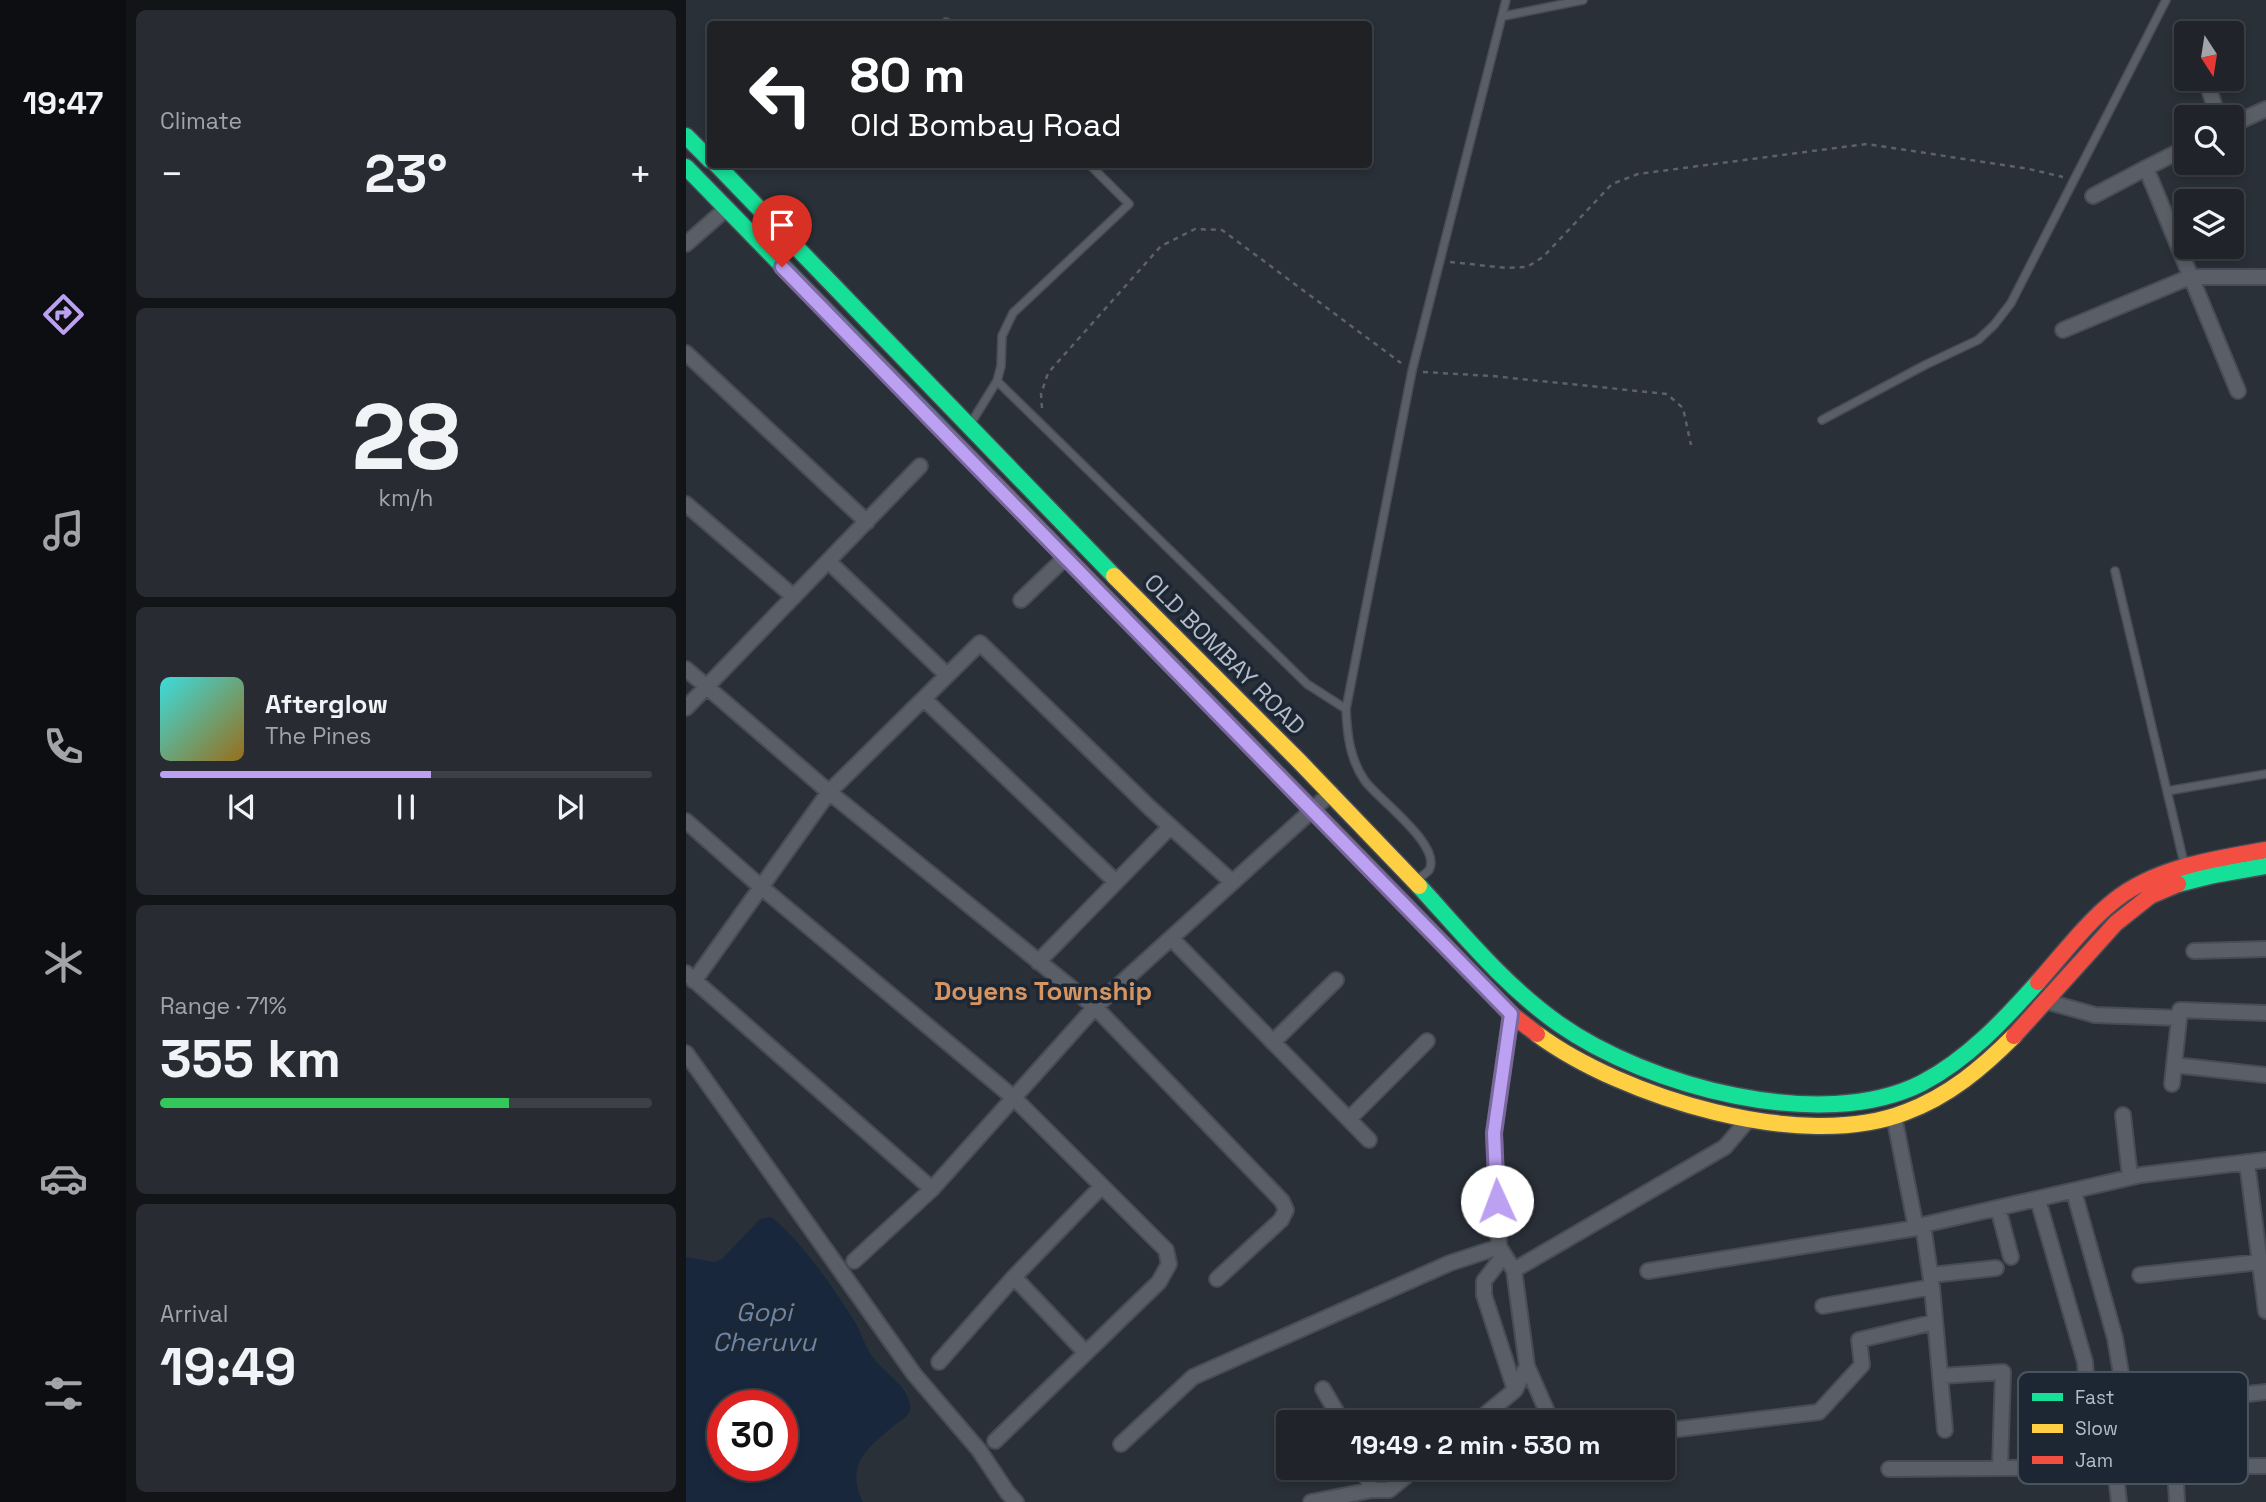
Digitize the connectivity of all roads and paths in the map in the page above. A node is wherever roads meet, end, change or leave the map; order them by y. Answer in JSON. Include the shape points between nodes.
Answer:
{"nodes":[{"id":1,"x":1506,"y":0,"type":"edge"},
{"id":2,"x":1583,"y":0,"type":"edge"},
{"id":3,"x":2166,"y":0,"type":"edge"},
{"id":4,"x":1504,"y":16,"type":"junction"},
{"id":5,"x":2266,"y":109,"type":"edge"},
{"id":6,"x":2244,"y":119,"type":"edge"},
{"id":7,"x":686,"y":136,"type":"edge"},
{"id":8,"x":2174,"y":154,"type":"edge"},
{"id":9,"x":707,"y":157,"type":"edge"},
{"id":10,"x":686,"y":167,"type":"edge"},
{"id":11,"x":720,"y":168,"type":"edge"},
{"id":12,"x":1093,"y":168,"type":"edge"},
{"id":13,"x":2146,"y":168,"type":"junction"},
{"id":14,"x":2073,"y":180,"type":"junction"},
{"id":15,"x":2093,"y":196,"type":"dead end"},
{"id":16,"x":726,"y":209,"type":"junction"},
{"id":17,"x":686,"y":244,"type":"edge"},
{"id":18,"x":1440,"y":261,"type":"junction"},
{"id":19,"x":2190,"y":277,"type":"junction"},
{"id":20,"x":2266,"y":277,"type":"edge"},
{"id":21,"x":2063,"y":331,"type":"dead end"},
{"id":22,"x":686,"y":354,"type":"edge"},
{"id":23,"x":1412,"y":371,"type":"junction"},
{"id":24,"x":997,"y":381,"type":"junction"},
{"id":25,"x":2238,"y":391,"type":"dead end"},
{"id":26,"x":1822,"y":420,"type":"dead end"},
{"id":27,"x":969,"y":425,"type":"junction"},
{"id":28,"x":1047,"y":429,"type":"junction"},
{"id":29,"x":1691,"y":445,"type":"dead end"},
{"id":30,"x":920,"y":466,"type":"dead end"},
{"id":31,"x":686,"y":504,"type":"edge"},
{"id":32,"x":867,"y":522,"type":"junction"},
{"id":33,"x":1067,"y":556,"type":"junction"},
{"id":34,"x":828,"y":561,"type":"junction"},
{"id":35,"x":2115,"y":571,"type":"dead end"},
{"id":36,"x":794,"y":597,"type":"junction"},
{"id":37,"x":1021,"y":600,"type":"dead end"},
{"id":38,"x":686,"y":670,"type":"edge"},
{"id":39,"x":947,"y":676,"type":"junction"},
{"id":40,"x":706,"y":687,"type":"junction"},
{"id":41,"x":924,"y":699,"type":"junction"},
{"id":42,"x":686,"y":708,"type":"edge"},
{"id":43,"x":1346,"y":709,"type":"junction"},
{"id":44,"x":2266,"y":775,"type":"edge"},
{"id":45,"x":2167,"y":791,"type":"junction"},
{"id":46,"x":829,"y":792,"type":"junction"},
{"id":47,"x":1331,"y":793,"type":"junction"},
{"id":48,"x":1314,"y":810,"type":"junction"},
{"id":49,"x":686,"y":821,"type":"edge"},
{"id":50,"x":1170,"y":827,"type":"junction"},
{"id":51,"x":2266,"y":850,"type":"edge"},
{"id":52,"x":2185,"y":866,"type":"junction"},
{"id":53,"x":2266,"y":866,"type":"edge"},
{"id":54,"x":1231,"y":881,"type":"junction"},
{"id":55,"x":1116,"y":882,"type":"junction"},
{"id":56,"x":1414,"y":882,"type":"junction"},
{"id":57,"x":761,"y":887,"type":"junction"},
{"id":58,"x":1172,"y":939,"type":"junction"},
{"id":59,"x":2266,"y":949,"type":"edge"},
{"id":60,"x":2194,"y":951,"type":"dead end"},
{"id":61,"x":1038,"y":962,"type":"junction"},
{"id":62,"x":690,"y":977,"type":"edge"},
{"id":63,"x":1336,"y":980,"type":"dead end"},
{"id":64,"x":2045,"y":1001,"type":"junction"},
{"id":65,"x":1096,"y":1007,"type":"junction"},
{"id":66,"x":2266,"y":1013,"type":"edge"},
{"id":67,"x":1511,"y":1014,"type":"junction"},
{"id":68,"x":2179,"y":1018,"type":"junction"},
{"id":69,"x":1274,"y":1041,"type":"junction"},
{"id":70,"x":1427,"y":1041,"type":"dead end"},
{"id":71,"x":686,"y":1053,"type":"edge"},
{"id":72,"x":2174,"y":1065,"type":"junction"},
{"id":73,"x":2266,"y":1075,"type":"edge"},
{"id":74,"x":2172,"y":1084,"type":"dead end"},
{"id":75,"x":1014,"y":1098,"type":"junction"},
{"id":76,"x":2123,"y":1115,"type":"dead end"},
{"id":77,"x":1894,"y":1116,"type":"junction"},
{"id":78,"x":1349,"y":1119,"type":"junction"},
{"id":79,"x":1748,"y":1120,"type":"junction"},
{"id":80,"x":1369,"y":1140,"type":"dead end"},
{"id":81,"x":2266,"y":1160,"type":"edge"},
{"id":82,"x":2248,"y":1162,"type":"junction"},
{"id":83,"x":2130,"y":1177,"type":"junction"},
{"id":84,"x":1102,"y":1186,"type":"junction"},
{"id":85,"x":932,"y":1189,"type":"junction"},
{"id":86,"x":2074,"y":1192,"type":"junction"},
{"id":87,"x":2038,"y":1200,"type":"junction"},
{"id":88,"x":1998,"y":1208,"type":"junction"},
{"id":89,"x":1920,"y":1226,"type":"junction"},
{"id":90,"x":1501,"y":1251,"type":"junction"},
{"id":91,"x":2011,"y":1256,"type":"dead end"},
{"id":92,"x":854,"y":1261,"type":"dead end"},
{"id":93,"x":2260,"y":1262,"type":"junction"},
{"id":94,"x":1996,"y":1268,"type":"dead end"},
{"id":95,"x":1514,"y":1270,"type":"junction"},
{"id":96,"x":1648,"y":1271,"type":"dead end"},
{"id":97,"x":2140,"y":1275,"type":"dead end"},
{"id":98,"x":1014,"y":1277,"type":"junction"},
{"id":99,"x":1217,"y":1279,"type":"dead end"},
{"id":100,"x":1932,"y":1281,"type":"junction"},
{"id":101,"x":1823,"y":1306,"type":"dead end"},
{"id":102,"x":2266,"y":1311,"type":"edge"},
{"id":103,"x":1935,"y":1322,"type":"junction"},
{"id":104,"x":1085,"y":1352,"type":"junction"},
{"id":105,"x":939,"y":1362,"type":"dead end"},
{"id":106,"x":1527,"y":1366,"type":"junction"},
{"id":107,"x":2086,"y":1372,"type":"edge"},
{"id":108,"x":2121,"y":1372,"type":"edge"},
{"id":109,"x":1941,"y":1376,"type":"junction"},
{"id":110,"x":1324,"y":1389,"type":"dead end"},
{"id":111,"x":1515,"y":1390,"type":"junction"},
{"id":112,"x":2266,"y":1392,"type":"edge"},
{"id":113,"x":2248,"y":1394,"type":"edge"},
{"id":114,"x":1336,"y":1410,"type":"edge"},
{"id":115,"x":1491,"y":1410,"type":"edge"},
{"id":116,"x":1546,"y":1410,"type":"edge"},
{"id":117,"x":1675,"y":1429,"type":"edge"},
{"id":118,"x":1945,"y":1430,"type":"dead end"},
{"id":119,"x":995,"y":1441,"type":"dead end"},
{"id":120,"x":1121,"y":1444,"type":"dead end"},
{"id":121,"x":2248,"y":1466,"type":"edge"},
{"id":122,"x":2266,"y":1466,"type":"edge"},
{"id":123,"x":2000,"y":1467,"type":"junction"},
{"id":124,"x":2018,"y":1467,"type":"edge"},
{"id":125,"x":1889,"y":1469,"type":"dead end"},
{"id":126,"x":1368,"y":1480,"type":"edge"},
{"id":127,"x":1405,"y":1480,"type":"edge"},
{"id":128,"x":2119,"y":1484,"type":"edge"},
{"id":129,"x":2176,"y":1484,"type":"edge"},
{"id":130,"x":1372,"y":1490,"type":"junction"},
{"id":131,"x":1391,"y":1496,"type":"edge"},
{"id":132,"x":1016,"y":1502,"type":"edge"},
{"id":133,"x":1311,"y":1502,"type":"edge"},
{"id":134,"x":2119,"y":1502,"type":"edge"},
{"id":135,"x":2177,"y":1502,"type":"edge"}],
"edges":[{"from":1,"to":4,"type":"lane"},
{"from":2,"to":4,"type":"lane"},
{"from":3,"to":14,"type":"lane"},
{"from":4,"to":18,"type":"lane"},
{"from":5,"to":6,"type":"street"},
{"from":7,"to":9,"type":"main road"},
{"from":8,"to":13,"type":"street"},
{"from":10,"to":16,"type":"main road","name":"OLD BOMBAY ROAD"},
{"from":11,"to":27,"type":"main road","name":"OLD BOMBAY ROAD"},
{"from":12,"to":24,"type":"lane","via":[[1129,204],[1013,313],[1002,336]]},
{"from":13,"to":15,"type":"street"},
{"from":13,"to":19,"type":"street"},
{"from":14,"to":18,"type":"path","via":[[2029,169],[1853,144],[1638,174],[1612,184],[1543,257],[1527,267]]},
{"from":14,"to":26,"type":"lane","via":[[2011,303],[1994,325],[1978,340]]},
{"from":16,"to":17,"type":"street"},
{"from":16,"to":33,"type":"main road","name":"OLD BOMBAY ROAD"},
{"from":18,"to":23,"type":"lane"},
{"from":19,"to":20,"type":"street"},
{"from":19,"to":21,"type":"street"},
{"from":19,"to":25,"type":"street"},
{"from":22,"to":32,"type":"street"},
{"from":23,"to":28,"type":"path","via":[[1222,230],[1195,229],[1161,246],[1048,373],[1041,394]]},
{"from":23,"to":29,"type":"path","via":[[1667,394],[1683,408]]},
{"from":23,"to":43,"type":"lane"},
{"from":24,"to":27,"type":"lane"},
{"from":24,"to":28,"type":"lane"},
{"from":27,"to":47,"type":"main road","name":"OLD BOMBAY ROAD"},
{"from":28,"to":43,"type":"lane","via":[[1307,684]]},
{"from":30,"to":32,"type":"street"},
{"from":31,"to":36,"type":"street"},
{"from":32,"to":34,"type":"street"},
{"from":33,"to":37,"type":"street"},
{"from":33,"to":48,"type":"main road","name":"OLD BOMBAY ROAD"},
{"from":34,"to":36,"type":"street"},
{"from":34,"to":39,"type":"street"},
{"from":35,"to":45,"type":"lane"},
{"from":36,"to":40,"type":"street"},
{"from":38,"to":40,"type":"street"},
{"from":39,"to":41,"type":"street"},
{"from":39,"to":50,"type":"street","via":[[980,643]]},
{"from":40,"to":42,"type":"street"},
{"from":40,"to":46,"type":"street"},
{"from":41,"to":46,"type":"street"},
{"from":41,"to":55,"type":"street"},
{"from":43,"to":56,"type":"lane","via":[[1347,738],[1365,782],[1428,847],[1429,870]]},
{"from":44,"to":45,"type":"lane"},
{"from":45,"to":52,"type":"lane"},
{"from":46,"to":57,"type":"street"},
{"from":46,"to":61,"type":"street"},
{"from":47,"to":48,"type":"street"},
{"from":47,"to":56,"type":"main road","name":"OLD BOMBAY ROAD"},
{"from":48,"to":54,"type":"street"},
{"from":48,"to":67,"type":"main road","name":"OLD BOMBAY ROAD"},
{"from":49,"to":57,"type":"street"},
{"from":50,"to":54,"type":"street"},
{"from":50,"to":55,"type":"street"},
{"from":51,"to":52,"type":"main road","name":"OLD BOMBAY ROAD"},
{"from":52,"to":56,"type":"main road","name":"OLD BOMBAY ROAD","via":[[2127,891],[2102,911],[1985,1038],[1957,1062],[1909,1090],[1830,1106],[1752,1098],[1660,1074],[1583,1041],[1530,1004]]},
{"from":53,"to":64,"type":"main road","name":"OLD BOMBAY ROAD","via":[[2189,881],[2137,905]]},
{"from":54,"to":58,"type":"street"},
{"from":55,"to":61,"type":"street"},
{"from":57,"to":62,"type":"street"},
{"from":57,"to":75,"type":"street"},
{"from":58,"to":65,"type":"street"},
{"from":58,"to":69,"type":"street"},
{"from":59,"to":60,"type":"street"},
{"from":61,"to":65,"type":"street"},
{"from":62,"to":85,"type":"street"},
{"from":63,"to":69,"type":"street"},
{"from":64,"to":68,"type":"street","via":[[2095,1015]]},
{"from":64,"to":77,"type":"main road","name":"OLD BOMBAY ROAD","via":[[1968,1078],[1928,1104]]},
{"from":65,"to":75,"type":"street"},
{"from":65,"to":99,"type":"street","via":[[1282,1201],[1286,1210],[1281,1220]]},
{"from":66,"to":68,"type":"street","via":[[2180,1010]]},
{"from":67,"to":79,"type":"main road","name":"OLD BOMBAY ROAD","via":[[1575,1059],[1611,1077]]},
{"from":67,"to":90,"type":"street","via":[[1494,1133]]},
{"from":68,"to":72,"type":"street"},
{"from":69,"to":78,"type":"street"},
{"from":70,"to":78,"type":"street"},
{"from":71,"to":132,"type":"street","via":[[914,1374]]},
{"from":72,"to":73,"type":"street"},
{"from":72,"to":74,"type":"street"},
{"from":75,"to":84,"type":"street"},
{"from":75,"to":85,"type":"street"},
{"from":76,"to":83,"type":"street"},
{"from":77,"to":79,"type":"main road","name":"OLD BOMBAY ROAD","via":[[1832,1127]]},
{"from":77,"to":89,"type":"street"},
{"from":78,"to":80,"type":"street"},
{"from":79,"to":95,"type":"street","via":[[1725,1147]]},
{"from":81,"to":82,"type":"street"},
{"from":82,"to":83,"type":"street"},
{"from":82,"to":93,"type":"street"},
{"from":83,"to":86,"type":"street"},
{"from":84,"to":98,"type":"street"},
{"from":84,"to":104,"type":"street","via":[[1166,1250],[1169,1264],[1159,1282]]},
{"from":85,"to":92,"type":"street"},
{"from":86,"to":87,"type":"street"},
{"from":86,"to":108,"type":"street"},
{"from":87,"to":88,"type":"street"},
{"from":87,"to":107,"type":"street"},
{"from":88,"to":89,"type":"street"},
{"from":88,"to":91,"type":"street"},
{"from":89,"to":96,"type":"street"},
{"from":89,"to":100,"type":"street"},
{"from":90,"to":95,"type":"street"},
{"from":90,"to":111,"type":"street","via":[[1484,1281],[1484,1295]]},
{"from":90,"to":120,"type":"street","via":[[1450,1263],[1201,1373]]},
{"from":93,"to":97,"type":"street"},
{"from":93,"to":102,"type":"street"},
{"from":94,"to":100,"type":"street"},
{"from":95,"to":106,"type":"street"},
{"from":98,"to":104,"type":"street"},
{"from":98,"to":105,"type":"street"},
{"from":100,"to":101,"type":"street"},
{"from":100,"to":103,"type":"street"},
{"from":103,"to":109,"type":"street"},
{"from":103,"to":117,"type":"street","via":[[1859,1340],[1861,1365],[1819,1412]]},
{"from":104,"to":119,"type":"street"},
{"from":106,"to":111,"type":"street"},
{"from":106,"to":116,"type":"street"},
{"from":109,"to":118,"type":"street"},
{"from":109,"to":123,"type":"street","via":[[2003,1372]]},
{"from":110,"to":114,"type":"street"},
{"from":111,"to":115,"type":"street"},
{"from":112,"to":113,"type":"street"},
{"from":121,"to":122,"type":"street"},
{"from":123,"to":124,"type":"street"},
{"from":123,"to":125,"type":"street"},
{"from":126,"to":130,"type":"street"},
{"from":127,"to":131,"type":"street"},
{"from":128,"to":134,"type":"street"},
{"from":129,"to":135,"type":"street"},
{"from":130,"to":131,"type":"street"},
{"from":130,"to":133,"type":"street"}]}
